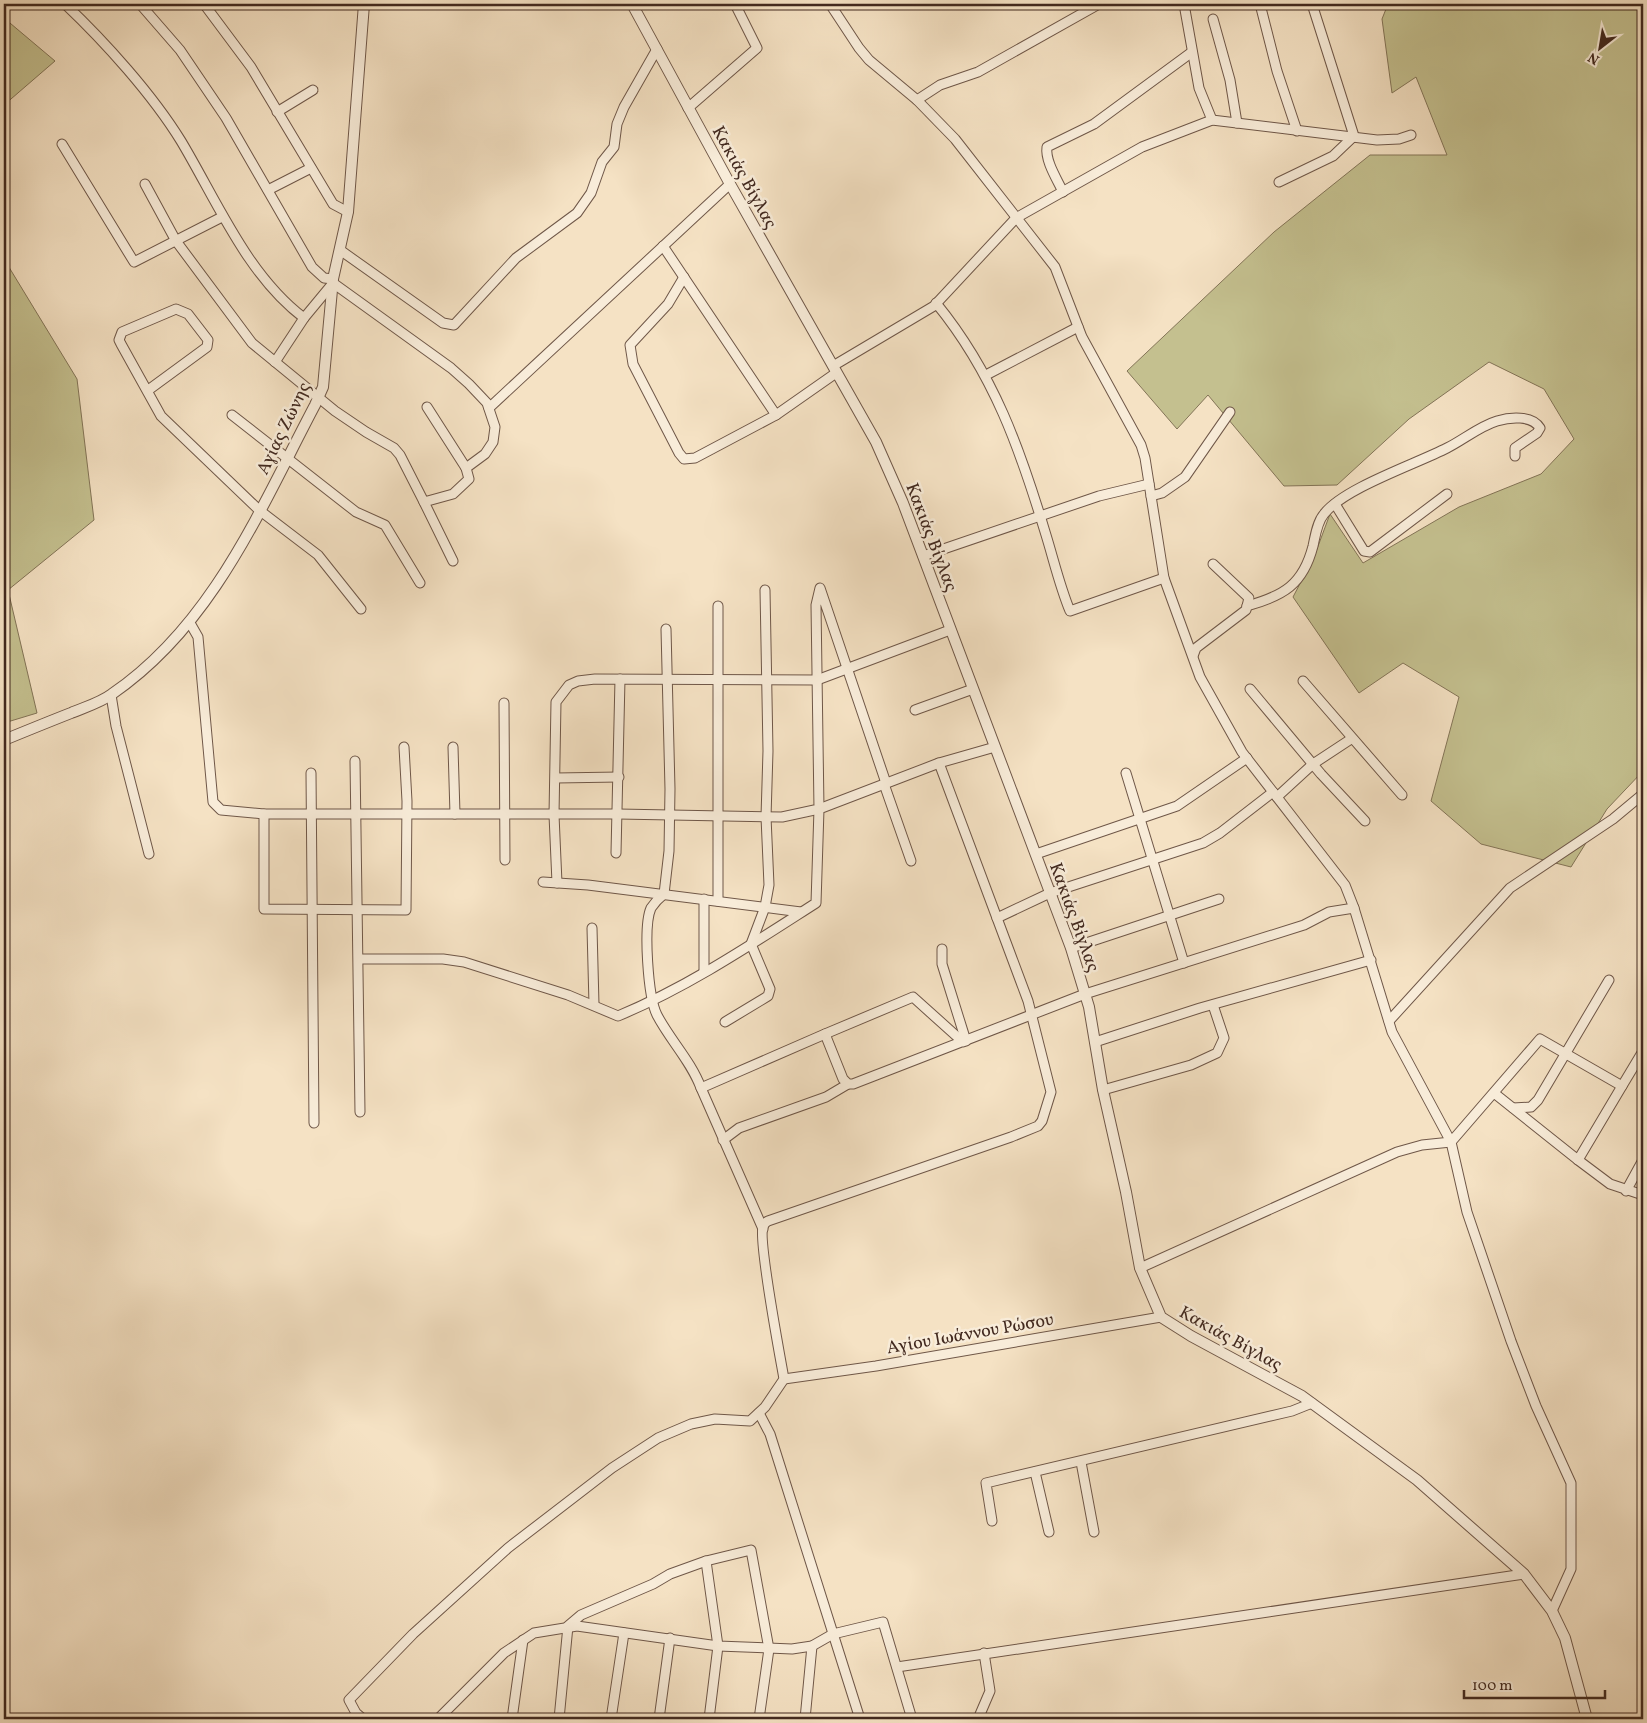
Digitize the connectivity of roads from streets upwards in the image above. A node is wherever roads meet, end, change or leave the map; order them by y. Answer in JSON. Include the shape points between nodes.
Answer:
{"nodes":[{"id":1,"x":140,"y":4,"type":"edge"},
{"id":2,"x":204,"y":4,"type":"edge"},
{"id":3,"x":364,"y":4,"type":"edge"},
{"id":4,"x":632,"y":4,"type":"edge"},
{"id":5,"x":735,"y":4,"type":"edge"},
{"id":6,"x":830,"y":4,"type":"edge"},
{"id":7,"x":1099,"y":4,"type":"edge"},
{"id":8,"x":1184,"y":4,"type":"edge"},
{"id":9,"x":1260,"y":4,"type":"edge"},
{"id":10,"x":1312,"y":4,"type":"edge"},
{"id":11,"x":71,"y":6,"type":"edge"},
{"id":12,"x":1213,"y":19,"type":"dead end"},
{"id":13,"x":656,"y":49,"type":"junction"},
{"id":14,"x":1192,"y":52,"type":"junction"},
{"id":15,"x":313,"y":90,"type":"dead end"},
{"id":16,"x":917,"y":100,"type":"junction"},
{"id":17,"x":688,"y":108,"type":"junction"},
{"id":18,"x":277,"y":112,"type":"junction"},
{"id":19,"x":1212,"y":120,"type":"junction"},
{"id":20,"x":1237,"y":124,"type":"junction"},
{"id":21,"x":1297,"y":131,"type":"junction"},
{"id":22,"x":1411,"y":135,"type":"dead end"},
{"id":23,"x":1354,"y":136,"type":"junction"},
{"id":24,"x":62,"y":144,"type":"dead end"},
{"id":25,"x":311,"y":168,"type":"junction"},
{"id":26,"x":1279,"y":182,"type":"dead end"},
{"id":27,"x":144,"y":184,"type":"dead end"},
{"id":28,"x":730,"y":184,"type":"junction"},
{"id":29,"x":268,"y":190,"type":"junction"},
{"id":30,"x":1063,"y":192,"type":"junction"},
{"id":31,"x":348,"y":212,"type":"junction"},
{"id":32,"x":222,"y":217,"type":"junction"},
{"id":33,"x":1016,"y":218,"type":"junction"},
{"id":34,"x":176,"y":241,"type":"junction"},
{"id":35,"x":663,"y":246,"type":"junction"},
{"id":36,"x":340,"y":250,"type":"junction"},
{"id":37,"x":684,"y":277,"type":"junction"},
{"id":38,"x":333,"y":281,"type":"junction"},
{"id":39,"x":936,"y":303,"type":"junction"},
{"id":40,"x":304,"y":318,"type":"junction"},
{"id":41,"x":1078,"y":327,"type":"junction"},
{"id":42,"x":275,"y":362,"type":"junction"},
{"id":43,"x":835,"y":369,"type":"junction"},
{"id":44,"x":986,"y":375,"type":"junction"},
{"id":45,"x":147,"y":391,"type":"junction"},
{"id":46,"x":319,"y":398,"type":"junction"},
{"id":47,"x":427,"y":407,"type":"dead end"},
{"id":48,"x":489,"y":408,"type":"junction"},
{"id":49,"x":1230,"y":412,"type":"dead end"},
{"id":50,"x":232,"y":415,"type":"dead end"},
{"id":51,"x":776,"y":416,"type":"junction"},
{"id":52,"x":1515,"y":456,"type":"dead end"},
{"id":53,"x":287,"y":458,"type":"junction"},
{"id":54,"x":466,"y":468,"type":"junction"},
{"id":55,"x":1149,"y":484,"type":"junction"},
{"id":56,"x":1447,"y":494,"type":"dead end"},
{"id":57,"x":1151,"y":496,"type":"junction"},
{"id":58,"x":424,"y":502,"type":"junction"},
{"id":59,"x":1334,"y":504,"type":"junction"},
{"id":60,"x":259,"y":510,"type":"junction"},
{"id":61,"x":1040,"y":515,"type":"junction"},
{"id":62,"x":923,"y":556,"type":"junction"},
{"id":63,"x":452,"y":561,"type":"dead end"},
{"id":64,"x":1213,"y":564,"type":"dead end"},
{"id":65,"x":1164,"y":578,"type":"junction"},
{"id":66,"x":420,"y":583,"type":"dead end"},
{"id":67,"x":765,"y":590,"type":"dead end"},
{"id":68,"x":718,"y":606,"type":"dead end"},
{"id":69,"x":1247,"y":606,"type":"junction"},
{"id":70,"x":361,"y":608,"type":"dead end"},
{"id":71,"x":190,"y":624,"type":"junction"},
{"id":72,"x":666,"y":629,"type":"dead end"},
{"id":73,"x":950,"y":630,"type":"junction"},
{"id":74,"x":1193,"y":656,"type":"junction"},
{"id":75,"x":846,"y":668,"type":"junction"},
{"id":76,"x":620,"y":679,"type":"junction"},
{"id":77,"x":667,"y":679,"type":"junction"},
{"id":78,"x":718,"y":680,"type":"junction"},
{"id":79,"x":767,"y":680,"type":"junction"},
{"id":80,"x":817,"y":680,"type":"junction"},
{"id":81,"x":1303,"y":681,"type":"dead end"},
{"id":82,"x":1250,"y":689,"type":"dead end"},
{"id":83,"x":973,"y":690,"type":"junction"},
{"id":84,"x":111,"y":695,"type":"junction"},
{"id":85,"x":504,"y":703,"type":"dead end"},
{"id":86,"x":914,"y":710,"type":"dead end"},
{"id":87,"x":1351,"y":739,"type":"junction"},
{"id":88,"x":4,"y":740,"type":"edge"},
{"id":89,"x":404,"y":747,"type":"dead end"},
{"id":90,"x":453,"y":747,"type":"dead end"},
{"id":91,"x":995,"y":747,"type":"junction"},
{"id":92,"x":1247,"y":758,"type":"junction"},
{"id":93,"x":355,"y":761,"type":"dead end"},
{"id":94,"x":939,"y":763,"type":"junction"},
{"id":95,"x":1313,"y":764,"type":"junction"},
{"id":96,"x":311,"y":773,"type":"dead end"},
{"id":97,"x":1126,"y":773,"type":"dead end"},
{"id":98,"x":619,"y":777,"type":"junction"},
{"id":99,"x":556,"y":778,"type":"junction"},
{"id":100,"x":885,"y":784,"type":"junction"},
{"id":101,"x":1402,"y":794,"type":"dead end"},
{"id":102,"x":1643,"y":794,"type":"edge"},
{"id":103,"x":1275,"y":795,"type":"junction"},
{"id":104,"x":819,"y":808,"type":"junction"},
{"id":105,"x":264,"y":814,"type":"junction"},
{"id":106,"x":310,"y":814,"type":"junction"},
{"id":107,"x":356,"y":814,"type":"junction"},
{"id":108,"x":407,"y":814,"type":"junction"},
{"id":109,"x":455,"y":814,"type":"junction"},
{"id":110,"x":505,"y":814,"type":"junction"},
{"id":111,"x":618,"y":814,"type":"junction"},
{"id":112,"x":554,"y":815,"type":"junction"},
{"id":113,"x":668,"y":815,"type":"junction"},
{"id":114,"x":718,"y":816,"type":"junction"},
{"id":115,"x":766,"y":817,"type":"junction"},
{"id":116,"x":1141,"y":818,"type":"junction"},
{"id":117,"x":1365,"y":821,"type":"dead end"},
{"id":118,"x":616,"y":853,"type":"dead end"},
{"id":119,"x":149,"y":854,"type":"dead end"},
{"id":120,"x":1036,"y":854,"type":"junction"},
{"id":121,"x":1154,"y":858,"type":"junction"},
{"id":122,"x":505,"y":860,"type":"dead end"},
{"id":123,"x":911,"y":861,"type":"dead end"},
{"id":124,"x":544,"y":882,"type":"dead end"},
{"id":125,"x":557,"y":883,"type":"junction"},
{"id":126,"x":1050,"y":893,"type":"junction"},
{"id":127,"x":664,"y":894,"type":"junction"},
{"id":128,"x":704,"y":899,"type":"junction"},
{"id":129,"x":1219,"y":899,"type":"dead end"},
{"id":130,"x":718,"y":901,"type":"junction"},
{"id":131,"x":765,"y":907,"type":"junction"},
{"id":132,"x":1354,"y":908,"type":"junction"},
{"id":133,"x":311,"y":909,"type":"junction"},
{"id":134,"x":358,"y":910,"type":"junction"},
{"id":135,"x":801,"y":912,"type":"junction"},
{"id":136,"x":1169,"y":915,"type":"junction"},
{"id":137,"x":998,"y":918,"type":"junction"},
{"id":138,"x":592,"y":928,"type":"dead end"},
{"id":139,"x":751,"y":944,"type":"junction"},
{"id":140,"x":1071,"y":948,"type":"junction"},
{"id":141,"x":942,"y":949,"type":"dead end"},
{"id":142,"x":359,"y":960,"type":"junction"},
{"id":143,"x":1371,"y":960,"type":"junction"},
{"id":144,"x":1184,"y":963,"type":"junction"},
{"id":145,"x":704,"y":972,"type":"junction"},
{"id":146,"x":1609,"y":980,"type":"dead end"},
{"id":147,"x":1085,"y":994,"type":"junction"},
{"id":148,"x":652,"y":1002,"type":"junction"},
{"id":149,"x":1214,"y":1005,"type":"junction"},
{"id":150,"x":594,"y":1006,"type":"junction"},
{"id":151,"x":1032,"y":1015,"type":"junction"},
{"id":152,"x":1389,"y":1020,"type":"junction"},
{"id":153,"x":725,"y":1022,"type":"dead end"},
{"id":154,"x":825,"y":1034,"type":"junction"},
{"id":155,"x":965,"y":1041,"type":"junction"},
{"id":156,"x":1095,"y":1042,"type":"junction"},
{"id":157,"x":1643,"y":1051,"type":"edge"},
{"id":158,"x":1566,"y":1054,"type":"junction"},
{"id":159,"x":848,"y":1084,"type":"junction"},
{"id":160,"x":1622,"y":1086,"type":"junction"},
{"id":161,"x":701,"y":1088,"type":"junction"},
{"id":162,"x":1103,"y":1090,"type":"junction"},
{"id":163,"x":1494,"y":1093,"type":"junction"},
{"id":164,"x":1513,"y":1108,"type":"junction"},
{"id":165,"x":360,"y":1112,"type":"dead end"},
{"id":166,"x":314,"y":1123,"type":"dead end"},
{"id":167,"x":723,"y":1140,"type":"junction"},
{"id":168,"x":1451,"y":1142,"type":"junction"},
{"id":169,"x":1578,"y":1160,"type":"junction"},
{"id":170,"x":1643,"y":1160,"type":"edge"},
{"id":171,"x":1626,"y":1191,"type":"junction"},
{"id":172,"x":1643,"y":1195,"type":"edge"},
{"id":173,"x":763,"y":1229,"type":"junction"},
{"id":174,"x":1140,"y":1268,"type":"junction"},
{"id":175,"x":1161,"y":1317,"type":"junction"},
{"id":176,"x":784,"y":1379,"type":"junction"},
{"id":177,"x":1312,"y":1404,"type":"junction"},
{"id":178,"x":759,"y":1413,"type":"junction"},
{"id":179,"x":1080,"y":1462,"type":"junction"},
{"id":180,"x":1035,"y":1472,"type":"junction"},
{"id":181,"x":992,"y":1521,"type":"dead end"},
{"id":182,"x":1049,"y":1532,"type":"dead end"},
{"id":183,"x":1094,"y":1532,"type":"dead end"},
{"id":184,"x":706,"y":1561,"type":"junction"},
{"id":185,"x":1524,"y":1574,"type":"junction"},
{"id":186,"x":1552,"y":1611,"type":"junction"},
{"id":187,"x":568,"y":1626,"type":"junction"},
{"id":188,"x":624,"y":1633,"type":"junction"},
{"id":189,"x":833,"y":1634,"type":"junction"},
{"id":190,"x":670,"y":1638,"type":"junction"},
{"id":191,"x":523,"y":1640,"type":"junction"},
{"id":192,"x":718,"y":1646,"type":"junction"},
{"id":193,"x":812,"y":1646,"type":"junction"},
{"id":194,"x":769,"y":1649,"type":"junction"},
{"id":195,"x":984,"y":1653,"type":"junction"},
{"id":196,"x":897,"y":1667,"type":"junction"},
{"id":197,"x":363,"y":1719,"type":"edge"},
{"id":198,"x":438,"y":1719,"type":"edge"},
{"id":199,"x":512,"y":1719,"type":"edge"},
{"id":200,"x":559,"y":1719,"type":"edge"},
{"id":201,"x":611,"y":1719,"type":"edge"},
{"id":202,"x":659,"y":1719,"type":"edge"},
{"id":203,"x":709,"y":1719,"type":"edge"},
{"id":204,"x":759,"y":1719,"type":"edge"},
{"id":205,"x":805,"y":1719,"type":"edge"},
{"id":206,"x":860,"y":1719,"type":"edge"},
{"id":207,"x":912,"y":1719,"type":"edge"},
{"id":208,"x":978,"y":1719,"type":"edge"},
{"id":209,"x":1587,"y":1719,"type":"edge"}],
"edges":[{"from":1,"to":29,"type":"street","via":[[197,74]]},
{"from":2,"to":18,"type":"street","via":[[251,67]]},
{"from":3,"to":31,"type":"street","name":"Αγίας Ζώνης"},
{"from":4,"to":13,"type":"street","name":"Κακιάς Βίγλας"},
{"from":5,"to":17,"type":"street","via":[[757,48]]},
{"from":6,"to":16,"type":"street","via":[[869,60]]},
{"from":7,"to":16,"type":"street","via":[[978,72],[940,85]]},
{"from":8,"to":14,"type":"street"},
{"from":9,"to":21,"type":"street"},
{"from":10,"to":23,"type":"street"},
{"from":11,"to":32,"type":"street","via":[[158,108],[181,141]]},
{"from":12,"to":20,"type":"street","via":[[1230,80]]},
{"from":13,"to":17,"type":"street","name":"Κακιάς Βίγλας"},
{"from":13,"to":36,"type":"street","via":[[624,107],[617,124],[614,147],[602,162],[591,193],[577,213],[516,258],[454,325],[443,323]]},
{"from":14,"to":19,"type":"street","via":[[1199,88]]},
{"from":14,"to":30,"type":"street","via":[[1094,124],[1047,147],[1049,162]]},
{"from":15,"to":18,"type":"street"},
{"from":16,"to":33,"type":"street","via":[[955,139]]},
{"from":17,"to":28,"type":"street","name":"Κακιάς Βίγλας"},
{"from":18,"to":25,"type":"street"},
{"from":19,"to":20,"type":"street"},
{"from":19,"to":30,"type":"street","via":[[1142,148]]},
{"from":20,"to":21,"type":"street"},
{"from":21,"to":23,"type":"street"},
{"from":22,"to":23,"type":"street","via":[[1388,140]]},
{"from":23,"to":26,"type":"street","via":[[1333,156]]},
{"from":24,"to":34,"type":"street","via":[[134,262]]},
{"from":25,"to":29,"type":"street"},
{"from":25,"to":31,"type":"street","via":[[333,204]]},
{"from":27,"to":34,"type":"street"},
{"from":28,"to":35,"type":"street"},
{"from":28,"to":43,"type":"street","name":"Κακιάς Βίγλας"},
{"from":29,"to":38,"type":"street","via":[[312,267]]},
{"from":30,"to":33,"type":"street"},
{"from":31,"to":36,"type":"street","name":"Αγίας Ζώνης"},
{"from":32,"to":34,"type":"street"},
{"from":32,"to":40,"type":"street","via":[[272,291]]},
{"from":33,"to":39,"type":"street"},
{"from":33,"to":41,"type":"street","via":[[1055,267]]},
{"from":34,"to":42,"type":"street","via":[[252,343]]},
{"from":35,"to":37,"type":"street"},
{"from":35,"to":48,"type":"street"},
{"from":36,"to":38,"type":"street","name":"Αγίας Ζώνης"},
{"from":37,"to":51,"type":"street"},
{"from":37,"to":51,"type":"street","via":[[668,304],[630,345],[633,364],[679,453],[684,459],[695,458]]},
{"from":38,"to":40,"type":"street"},
{"from":38,"to":46,"type":"street","name":"Αγίας Ζώνης","via":[[323,387]]},
{"from":38,"to":48,"type":"street","via":[[451,368]]},
{"from":39,"to":43,"type":"street"},
{"from":39,"to":44,"type":"street","via":[[959,330]]},
{"from":40,"to":42,"type":"street"},
{"from":41,"to":44,"type":"street"},
{"from":41,"to":55,"type":"street","via":[[1141,445]]},
{"from":42,"to":46,"type":"street"},
{"from":43,"to":51,"type":"street"},
{"from":43,"to":62,"type":"street","name":"Κακιάς Βίγλας","via":[[876,442]]},
{"from":44,"to":61,"type":"street","via":[[1016,445]]},
{"from":45,"to":45,"type":"street","via":[[206,347],[208,340],[184,311],[176,308],[122,332],[119,340]]},
{"from":45,"to":60,"type":"street","via":[[161,416]]},
{"from":46,"to":53,"type":"street","name":"Αγίας Ζώνης"},
{"from":46,"to":58,"type":"street","via":[[394,448]]},
{"from":47,"to":54,"type":"street"},
{"from":48,"to":54,"type":"street","via":[[495,427],[494,442],[485,454]]},
{"from":49,"to":57,"type":"street","via":[[1185,477],[1162,493]]},
{"from":50,"to":53,"type":"street"},
{"from":52,"to":59,"type":"street","via":[[1515,448],[1537,433],[1540,428],[1537,423],[1508,418],[1495,422]]},
{"from":53,"to":60,"type":"street","name":"Αγίας Ζώνης"},
{"from":53,"to":66,"type":"street","via":[[356,512],[385,525]]},
{"from":54,"to":58,"type":"street","via":[[469,479],[454,494]]},
{"from":55,"to":57,"type":"street"},
{"from":55,"to":61,"type":"street"},
{"from":56,"to":59,"type":"street","via":[[1370,552],[1364,551]]},
{"from":57,"to":65,"type":"street"},
{"from":58,"to":63,"type":"street"},
{"from":59,"to":69,"type":"street","via":[[1323,515],[1310,558],[1291,588],[1271,599]]},
{"from":60,"to":70,"type":"street","via":[[318,555]]},
{"from":60,"to":71,"type":"street","name":"Αγίας Ζώνης","via":[[211,596]]},
{"from":61,"to":62,"type":"street"},
{"from":61,"to":65,"type":"street","via":[[1070,612]]},
{"from":62,"to":73,"type":"street","name":"Κακιάς Βίγλας"},
{"from":64,"to":69,"type":"street","via":[[1249,598]]},
{"from":65,"to":74,"type":"street"},
{"from":67,"to":79,"type":"street"},
{"from":68,"to":78,"type":"street"},
{"from":69,"to":74,"type":"street","via":[[1196,648]]},
{"from":71,"to":84,"type":"street","name":"Αγίας Ζώνης","via":[[135,677]]},
{"from":71,"to":105,"type":"street","via":[[198,637],[213,802],[221,810]]},
{"from":72,"to":77,"type":"street"},
{"from":73,"to":75,"type":"street"},
{"from":73,"to":83,"type":"street","name":"Κακιάς Βίγλας"},
{"from":74,"to":92,"type":"street","via":[[1204,684]]},
{"from":75,"to":80,"type":"street"},
{"from":75,"to":80,"type":"street","via":[[820,588],[816,605]]},
{"from":75,"to":100,"type":"street"},
{"from":76,"to":77,"type":"street"},
{"from":76,"to":98,"type":"street"},
{"from":76,"to":99,"type":"street","via":[[578,681],[562,691],[556,702]]},
{"from":77,"to":78,"type":"street"},
{"from":77,"to":113,"type":"street"},
{"from":78,"to":79,"type":"street"},
{"from":78,"to":114,"type":"street"},
{"from":79,"to":80,"type":"street"},
{"from":79,"to":115,"type":"street"},
{"from":80,"to":104,"type":"street"},
{"from":81,"to":87,"type":"street"},
{"from":82,"to":95,"type":"street"},
{"from":83,"to":86,"type":"street"},
{"from":83,"to":91,"type":"street","name":"Κακιάς Βίγλας"},
{"from":84,"to":88,"type":"street","name":"Αγίας Ζώνης"},
{"from":84,"to":119,"type":"street"},
{"from":85,"to":110,"type":"street"},
{"from":87,"to":95,"type":"street"},
{"from":87,"to":101,"type":"street"},
{"from":89,"to":108,"type":"street"},
{"from":90,"to":109,"type":"street"},
{"from":91,"to":94,"type":"street"},
{"from":91,"to":120,"type":"street","name":"Κακιάς Βίγλας"},
{"from":92,"to":103,"type":"street"},
{"from":92,"to":116,"type":"street","via":[[1177,806]]},
{"from":93,"to":107,"type":"street"},
{"from":94,"to":100,"type":"street"},
{"from":94,"to":137,"type":"street"},
{"from":95,"to":103,"type":"street"},
{"from":95,"to":117,"type":"street"},
{"from":96,"to":106,"type":"street"},
{"from":97,"to":116,"type":"street"},
{"from":98,"to":99,"type":"street"},
{"from":98,"to":111,"type":"street"},
{"from":99,"to":112,"type":"street"},
{"from":100,"to":104,"type":"street"},
{"from":100,"to":123,"type":"street"},
{"from":102,"to":152,"type":"street","via":[[1613,819],[1510,888]]},
{"from":103,"to":121,"type":"street","via":[[1203,843]]},
{"from":103,"to":132,"type":"street","via":[[1345,885]]},
{"from":104,"to":115,"type":"street","via":[[782,818]]},
{"from":104,"to":135,"type":"street","via":[[816,903]]},
{"from":105,"to":106,"type":"street"},
{"from":105,"to":133,"type":"street","via":[[264,909]]},
{"from":106,"to":107,"type":"street"},
{"from":106,"to":133,"type":"street"},
{"from":107,"to":108,"type":"street"},
{"from":107,"to":134,"type":"street"},
{"from":108,"to":109,"type":"street"},
{"from":108,"to":134,"type":"street","via":[[406,910]]},
{"from":109,"to":110,"type":"street"},
{"from":110,"to":112,"type":"street"},
{"from":110,"to":122,"type":"street"},
{"from":111,"to":112,"type":"street"},
{"from":111,"to":113,"type":"street"},
{"from":111,"to":118,"type":"street"},
{"from":112,"to":125,"type":"street"},
{"from":113,"to":114,"type":"street"},
{"from":113,"to":127,"type":"street","via":[[669,851]]},
{"from":114,"to":115,"type":"street"},
{"from":114,"to":130,"type":"street"},
{"from":115,"to":131,"type":"street","via":[[770,885]]},
{"from":116,"to":120,"type":"street"},
{"from":116,"to":121,"type":"street"},
{"from":120,"to":126,"type":"street","name":"Κακιάς Βίγλας"},
{"from":121,"to":126,"type":"street"},
{"from":121,"to":136,"type":"street"},
{"from":124,"to":125,"type":"street"},
{"from":125,"to":127,"type":"street"},
{"from":126,"to":137,"type":"street"},
{"from":126,"to":140,"type":"street","name":"Κακιάς Βίγλας"},
{"from":127,"to":128,"type":"street"},
{"from":127,"to":148,"type":"street","via":[[658,898],[649,918],[648,967]]},
{"from":128,"to":130,"type":"street"},
{"from":128,"to":145,"type":"street"},
{"from":129,"to":136,"type":"street"},
{"from":130,"to":131,"type":"street"},
{"from":131,"to":135,"type":"street"},
{"from":131,"to":139,"type":"street"},
{"from":132,"to":143,"type":"street"},
{"from":132,"to":144,"type":"street","via":[[1329,912],[1304,925]]},
{"from":133,"to":134,"type":"street"},
{"from":133,"to":166,"type":"street"},
{"from":134,"to":142,"type":"street"},
{"from":135,"to":139,"type":"street"},
{"from":136,"to":140,"type":"street"},
{"from":136,"to":144,"type":"street"},
{"from":137,"to":151,"type":"street"},
{"from":138,"to":150,"type":"street"},
{"from":139,"to":145,"type":"street"},
{"from":139,"to":153,"type":"street","via":[[770,989],[768,996]]},
{"from":140,"to":147,"type":"street","name":"Κακιάς Βίγλας"},
{"from":141,"to":155,"type":"street","via":[[942,964]]},
{"from":142,"to":150,"type":"street","via":[[443,959],[464,962]]},
{"from":142,"to":165,"type":"street"},
{"from":143,"to":149,"type":"street"},
{"from":143,"to":152,"type":"street"},
{"from":144,"to":147,"type":"street"},
{"from":145,"to":148,"type":"street"},
{"from":146,"to":158,"type":"street"},
{"from":147,"to":151,"type":"street"},
{"from":147,"to":156,"type":"street","name":"Κακιάς Βίγλας"},
{"from":148,"to":150,"type":"street","via":[[618,1016]]},
{"from":148,"to":161,"type":"street","via":[[658,1018],[696,1074]]},
{"from":149,"to":156,"type":"street"},
{"from":149,"to":162,"type":"street","via":[[1224,1038],[1217,1052],[1191,1065]]},
{"from":151,"to":155,"type":"street"},
{"from":151,"to":173,"type":"street","via":[[1051,1092],[1038,1126],[768,1221]]},
{"from":152,"to":168,"type":"street","via":[[1392,1032]]},
{"from":154,"to":155,"type":"street","via":[[913,997]]},
{"from":154,"to":159,"type":"street"},
{"from":154,"to":161,"type":"street"},
{"from":155,"to":159,"type":"street"},
{"from":156,"to":162,"type":"street","name":"Κακιάς Βίγλας"},
{"from":157,"to":160,"type":"street"},
{"from":158,"to":160,"type":"street"},
{"from":158,"to":163,"type":"street","via":[[1540,1039]]},
{"from":158,"to":164,"type":"street","via":[[1538,1100],[1531,1106]]},
{"from":159,"to":167,"type":"street","via":[[826,1097],[739,1128]]},
{"from":160,"to":169,"type":"street"},
{"from":161,"to":167,"type":"street"},
{"from":162,"to":174,"type":"street","name":"Κακιάς Βίγλας"},
{"from":163,"to":164,"type":"street"},
{"from":163,"to":168,"type":"street"},
{"from":164,"to":169,"type":"street"},
{"from":167,"to":173,"type":"street"},
{"from":168,"to":174,"type":"street","via":[[1396,1152]]},
{"from":168,"to":186,"type":"street","via":[[1467,1212],[1511,1341],[1571,1483],[1571,1569]]},
{"from":169,"to":171,"type":"street","via":[[1610,1184]]},
{"from":170,"to":171,"type":"street"},
{"from":171,"to":172,"type":"street"},
{"from":173,"to":176,"type":"street"},
{"from":174,"to":175,"type":"street","name":"Κακιάς Βίγλας"},
{"from":175,"to":176,"type":"street","name":"Αγίου Ιωάννου Ρώσου"},
{"from":175,"to":177,"type":"street","name":"Κακιάς Βίγλας"},
{"from":176,"to":178,"type":"street"},
{"from":177,"to":179,"type":"street"},
{"from":177,"to":185,"type":"street","name":"Κακιάς Βίγλας","via":[[1417,1480]]},
{"from":178,"to":189,"type":"street","via":[[770,1434]]},
{"from":178,"to":197,"type":"street","via":[[750,1421],[715,1419],[691,1424],[658,1438],[557,1510],[508,1548],[413,1634],[349,1700]]},
{"from":179,"to":180,"type":"street"},
{"from":179,"to":183,"type":"street"},
{"from":180,"to":181,"type":"street","via":[[986,1483]]},
{"from":180,"to":182,"type":"street"},
{"from":184,"to":187,"type":"street","via":[[581,1615]]},
{"from":184,"to":192,"type":"street"},
{"from":184,"to":194,"type":"street","via":[[751,1550]]},
{"from":185,"to":186,"type":"street","name":"Κακιάς Βίγλας"},
{"from":185,"to":195,"type":"street"},
{"from":186,"to":209,"type":"street","name":"Κακιάς Βίγλας","via":[[1565,1638]]},
{"from":187,"to":188,"type":"street"},
{"from":187,"to":191,"type":"street","via":[[534,1633]]},
{"from":187,"to":200,"type":"street"},
{"from":188,"to":190,"type":"street"},
{"from":188,"to":201,"type":"street"},
{"from":189,"to":193,"type":"street"},
{"from":189,"to":196,"type":"street","via":[[883,1622]]},
{"from":189,"to":206,"type":"street"},
{"from":190,"to":192,"type":"street"},
{"from":190,"to":202,"type":"street"},
{"from":191,"to":198,"type":"street","via":[[504,1653]]},
{"from":191,"to":199,"type":"street"},
{"from":192,"to":194,"type":"street"},
{"from":192,"to":203,"type":"street"},
{"from":193,"to":194,"type":"street"},
{"from":193,"to":205,"type":"street"},
{"from":194,"to":204,"type":"street"},
{"from":195,"to":196,"type":"street"},
{"from":195,"to":208,"type":"street","via":[[990,1691]]},
{"from":196,"to":207,"type":"street"}]}
